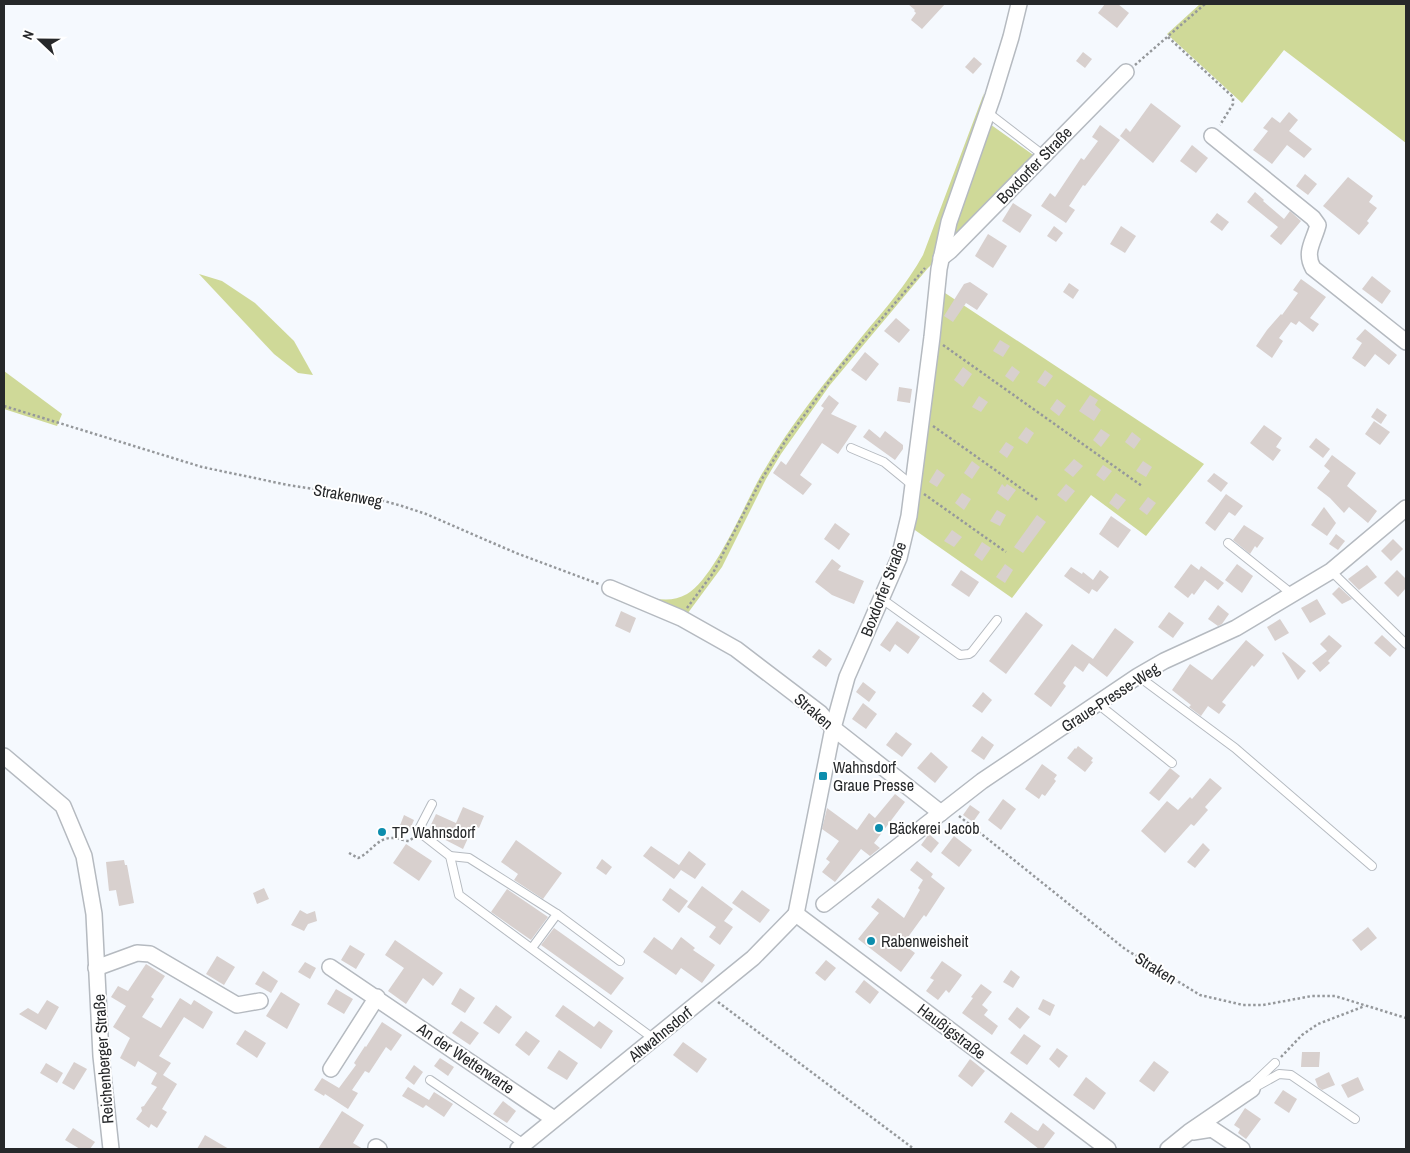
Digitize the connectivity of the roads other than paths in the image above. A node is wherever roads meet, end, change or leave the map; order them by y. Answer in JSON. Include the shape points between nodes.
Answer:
{"nodes":[{"id":1,"x":1019,"y":7,"type":"edge"},
{"id":2,"x":1126,"y":72,"type":"road end"},
{"id":3,"x":987,"y":112,"type":"junction"},
{"id":4,"x":1215,"y":138,"type":"road end"},
{"id":5,"x":1043,"y":155,"type":"junction"},
{"id":6,"x":941,"y":258,"type":"junction"},
{"id":7,"x":1406,"y":342,"type":"edge"},
{"id":8,"x":851,"y":448,"type":"dead end"},
{"id":9,"x":913,"y":486,"type":"junction"},
{"id":10,"x":1406,"y":508,"type":"edge"},
{"id":11,"x":1228,"y":543,"type":"dead end"},
{"id":12,"x":1331,"y":571,"type":"junction"},
{"id":13,"x":610,"y":588,"type":"road end"},
{"id":14,"x":1292,"y":594,"type":"junction"},
{"id":15,"x":882,"y":598,"type":"junction"},
{"id":16,"x":996,"y":620,"type":"dead end"},
{"id":17,"x":1406,"y":644,"type":"edge"},
{"id":18,"x":1138,"y":676,"type":"junction"},
{"id":19,"x":1098,"y":704,"type":"junction"},
{"id":20,"x":833,"y":728,"type":"junction"},
{"id":21,"x":4,"y":756,"type":"edge"},
{"id":22,"x":1172,"y":763,"type":"dead end"},
{"id":23,"x":432,"y":804,"type":"dead end"},
{"id":24,"x":945,"y":810,"type":"junction"},
{"id":25,"x":450,"y":856,"type":"junction"},
{"id":26,"x":1372,"y":866,"type":"dead end"},
{"id":27,"x":824,"y":904,"type":"dead end"},
{"id":28,"x":557,"y":914,"type":"junction"},
{"id":29,"x":796,"y":914,"type":"junction"},
{"id":30,"x":532,"y":948,"type":"junction"},
{"id":31,"x":620,"y":960,"type":"dead end"},
{"id":32,"x":330,"y":966,"type":"dead end"},
{"id":33,"x":96,"y":968,"type":"junction"},
{"id":34,"x":377,"y":997,"type":"junction"},
{"id":35,"x":260,"y":1001,"type":"dead end"},
{"id":36,"x":654,"y":1039,"type":"junction"},
{"id":37,"x":1274,"y":1063,"type":"road end"},
{"id":38,"x":331,"y":1069,"type":"dead end"},
{"id":39,"x":430,"y":1080,"type":"dead end"},
{"id":40,"x":1252,"y":1089,"type":"junction"},
{"id":41,"x":554,"y":1119,"type":"junction"},
{"id":42,"x":1355,"y":1119,"type":"dead end"},
{"id":43,"x":1189,"y":1132,"type":"junction"},
{"id":44,"x":521,"y":1147,"type":"edge"},
{"id":45,"x":111,"y":1149,"type":"edge"},
{"id":46,"x":1108,"y":1149,"type":"edge"},
{"id":47,"x":1168,"y":1149,"type":"edge"},
{"id":48,"x":1242,"y":1149,"type":"edge"}],
"edges":[{"from":1,"to":3,"type":"street","name":"Boxdorfer Straße"},
{"from":2,"to":5,"type":"street","name":"Boxdorfer Straße"},
{"from":3,"to":5,"type":"lane"},
{"from":3,"to":6,"type":"street","name":"Boxdorfer Straße","via":[[949,222]]},
{"from":4,"to":7,"type":"street","via":[[1313,218],[1318,225],[1309,251],[1313,268]]},
{"from":5,"to":6,"type":"street","name":"Boxdorfer Straße"},
{"from":6,"to":9,"type":"street","name":"Boxdorfer Straße"},
{"from":8,"to":9,"type":"lane","via":[[884,462]]},
{"from":9,"to":15,"type":"street","name":"Boxdorfer Straße","via":[[899,558]]},
{"from":10,"to":12,"type":"street","name":"Graue-Presse-Weg"},
{"from":11,"to":14,"type":"lane"},
{"from":12,"to":14,"type":"street","name":"Graue-Presse-Weg"},
{"from":12,"to":17,"type":"lane"},
{"from":13,"to":20,"type":"street","name":"Straken","via":[[681,618],[736,649],[820,713]]},
{"from":14,"to":18,"type":"street","name":"Graue-Presse-Weg","via":[[1236,628]]},
{"from":15,"to":16,"type":"lane","via":[[964,656],[972,652]]},
{"from":15,"to":20,"type":"street","name":"Boxdorfer Straße","via":[[847,676]]},
{"from":18,"to":19,"type":"street","name":"Graue-Presse-Weg"},
{"from":18,"to":26,"type":"lane","via":[[1235,748]]},
{"from":19,"to":22,"type":"lane"},
{"from":19,"to":24,"type":"street","name":"Graue-Presse-Weg","via":[[982,781]]},
{"from":20,"to":24,"type":"street","name":"Straken"},
{"from":20,"to":29,"type":"street","name":"Boxdorfer Straße"},
{"from":21,"to":33,"type":"street","name":"Reichenberger Straße","via":[[63,806],[84,856],[94,914]]},
{"from":23,"to":25,"type":"lane","via":[[418,831]]},
{"from":24,"to":27,"type":"street","name":"Graue-Presse-Weg"},
{"from":25,"to":28,"type":"lane","via":[[469,858]]},
{"from":25,"to":30,"type":"lane","via":[[459,895]]},
{"from":28,"to":30,"type":"lane"},
{"from":28,"to":31,"type":"lane"},
{"from":29,"to":36,"type":"street","name":"Altwahnsdorf","via":[[753,958]]},
{"from":29,"to":46,"type":"street","name":"Haußigstraße"},
{"from":30,"to":36,"type":"lane"},
{"from":32,"to":34,"type":"street","name":"An der Wetterwarte"},
{"from":33,"to":35,"type":"street","via":[[137,953],[150,954],[238,1011]]},
{"from":33,"to":45,"type":"street","name":"Reichenberger Straße","via":[[100,1056]]},
{"from":34,"to":38,"type":"street"},
{"from":34,"to":41,"type":"street","name":"An der Wetterwarte"},
{"from":36,"to":41,"type":"street","name":"Altwahnsdorf"},
{"from":37,"to":40,"type":"lane"},
{"from":39,"to":44,"type":"lane"},
{"from":40,"to":42,"type":"lane","via":[[1279,1074],[1291,1075]]},
{"from":40,"to":43,"type":"street"},
{"from":41,"to":44,"type":"street","name":"Altwahnsdorf"},
{"from":43,"to":47,"type":"street"},
{"from":43,"to":48,"type":"street","via":[[1212,1129]]}]}
